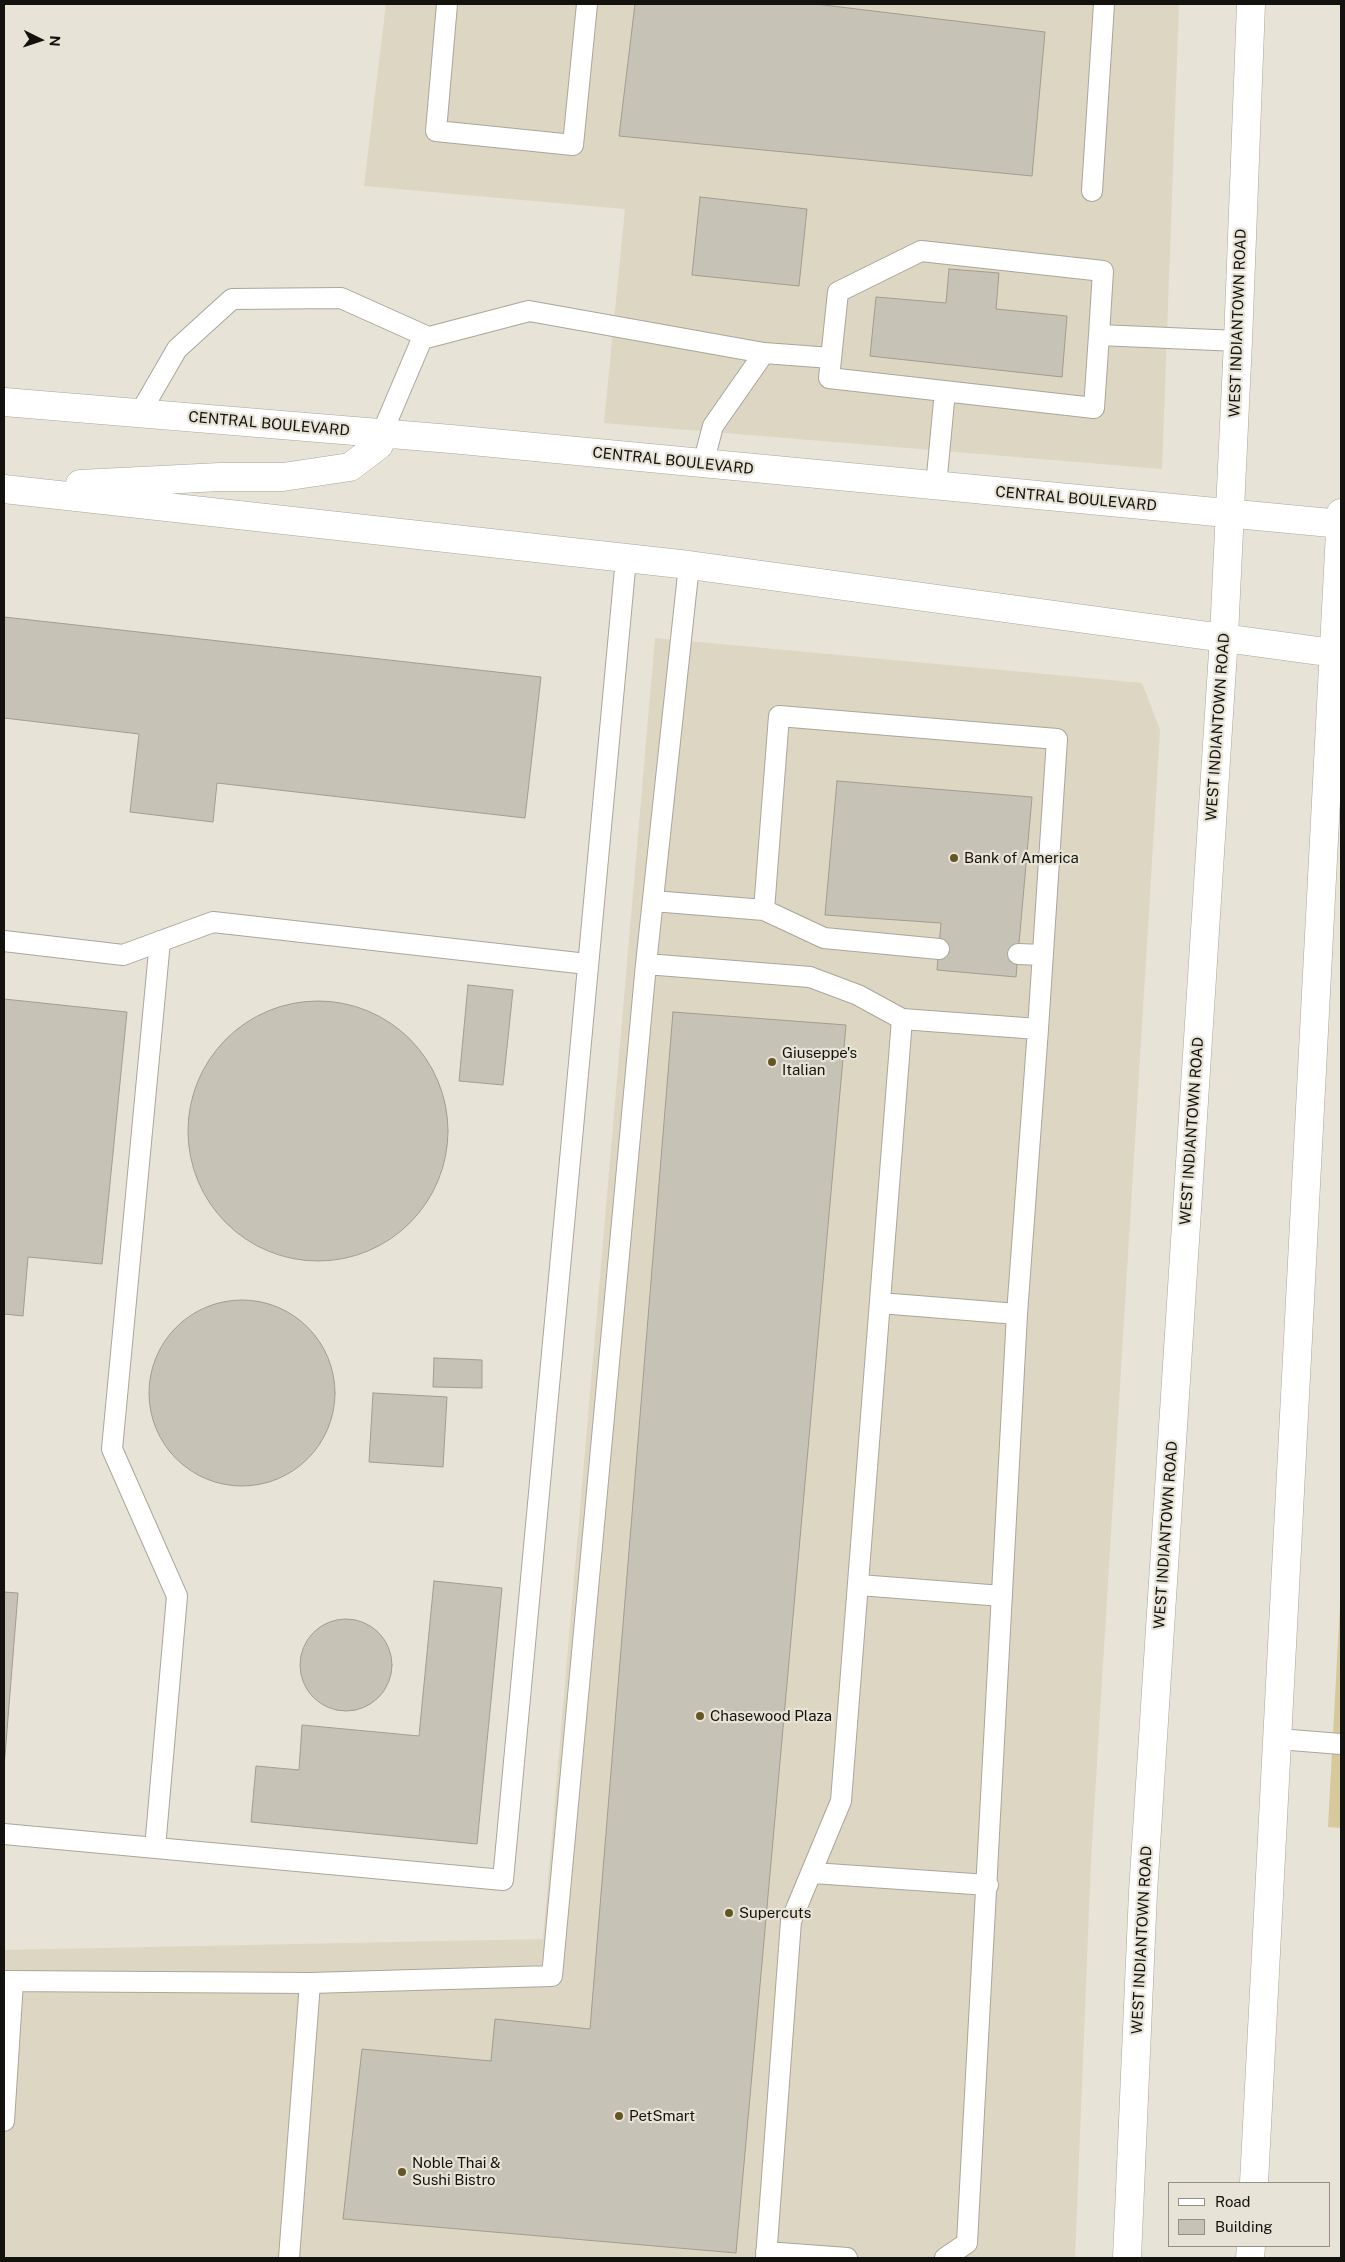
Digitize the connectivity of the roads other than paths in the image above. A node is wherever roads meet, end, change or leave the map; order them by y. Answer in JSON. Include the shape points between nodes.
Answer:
{"nodes":[{"id":1,"x":447,"y":4,"type":"edge"},
{"id":2,"x":587,"y":4,"type":"edge"},
{"id":3,"x":1104,"y":4,"type":"edge"},
{"id":4,"x":1251,"y":4,"type":"edge"},
{"id":5,"x":1092,"y":191,"type":"dead end"},
{"id":6,"x":1099,"y":335,"type":"junction"},
{"id":7,"x":428,"y":337,"type":"junction"},
{"id":8,"x":1238,"y":341,"type":"junction"},
{"id":9,"x":764,"y":353,"type":"junction"},
{"id":10,"x":831,"y":358,"type":"junction"},
{"id":11,"x":946,"y":391,"type":"junction"},
{"id":12,"x":4,"y":402,"type":"edge"},
{"id":13,"x":140,"y":413,"type":"junction"},
{"id":14,"x":382,"y":433,"type":"junction"},
{"id":15,"x":702,"y":464,"type":"junction"},
{"id":16,"x":936,"y":486,"type":"junction"},
{"id":17,"x":4,"y":488,"type":"edge"},
{"id":18,"x":1230,"y":512,"type":"junction"},
{"id":19,"x":1341,"y":513,"type":"edge"},
{"id":20,"x":1341,"y":524,"type":"edge"},
{"id":21,"x":626,"y":558,"type":"junction"},
{"id":22,"x":688,"y":565,"type":"junction"},
{"id":23,"x":1224,"y":636,"type":"junction"},
{"id":24,"x":1338,"y":653,"type":"edge"},
{"id":25,"x":652,"y":902,"type":"junction"},
{"id":26,"x":764,"y":910,"type":"junction"},
{"id":27,"x":4,"y":941,"type":"edge"},
{"id":28,"x":160,"y":941,"type":"junction"},
{"id":29,"x":939,"y":949,"type":"dead end"},
{"id":30,"x":1018,"y":954,"type":"dead end"},
{"id":31,"x":1042,"y":955,"type":"junction"},
{"id":32,"x":587,"y":964,"type":"junction"},
{"id":33,"x":646,"y":964,"type":"junction"},
{"id":34,"x":902,"y":1019,"type":"junction"},
{"id":35,"x":1038,"y":1029,"type":"junction"},
{"id":36,"x":880,"y":1303,"type":"junction"},
{"id":37,"x":1017,"y":1314,"type":"junction"},
{"id":38,"x":858,"y":1584,"type":"junction"},
{"id":39,"x":1002,"y":1596,"type":"junction"},
{"id":40,"x":1278,"y":1739,"type":"junction"},
{"id":41,"x":1341,"y":1744,"type":"edge"},
{"id":42,"x":4,"y":1834,"type":"edge"},
{"id":43,"x":155,"y":1848,"type":"junction"},
{"id":44,"x":813,"y":1873,"type":"junction"},
{"id":45,"x":988,"y":1885,"type":"junction"},
{"id":46,"x":9,"y":1982,"type":"edge"},
{"id":47,"x":310,"y":1983,"type":"junction"},
{"id":48,"x":4,"y":2121,"type":"edge"},
{"id":49,"x":1254,"y":2182,"type":"edge"},
{"id":50,"x":766,"y":2255,"type":"edge"},
{"id":51,"x":289,"y":2258,"type":"edge"},
{"id":52,"x":847,"y":2258,"type":"edge"},
{"id":53,"x":945,"y":2258,"type":"edge"},
{"id":54,"x":1128,"y":2258,"type":"edge"}],
"edges":[{"from":1,"to":2,"type":"lane","via":[[436,131],[573,145]]},
{"from":3,"to":5,"type":"lane"},
{"from":4,"to":8,"type":"main road","name":"WEST INDIANTOWN ROAD"},
{"from":6,"to":8,"type":"lane"},
{"from":6,"to":10,"type":"lane","via":[[1103,271],[921,251],[838,292]]},
{"from":6,"to":11,"type":"lane","via":[[1094,408]]},
{"from":7,"to":9,"type":"lane","via":[[529,311]]},
{"from":7,"to":13,"type":"lane","via":[[341,298],[232,299],[177,350]]},
{"from":7,"to":14,"type":"lane","via":[[422,339]]},
{"from":8,"to":18,"type":"main road","name":"WEST INDIANTOWN ROAD"},
{"from":9,"to":10,"type":"lane"},
{"from":9,"to":15,"type":"lane","via":[[713,426]]},
{"from":10,"to":11,"type":"lane","via":[[829,378]]},
{"from":11,"to":16,"type":"lane"},
{"from":12,"to":13,"type":"main road","name":"CENTRAL BOULEVARD"},
{"from":13,"to":14,"type":"main road","name":"CENTRAL BOULEVARD"},
{"from":14,"to":15,"type":"main road","name":"CENTRAL BOULEVARD"},
{"from":14,"to":17,"type":"main road","via":[[379,445],[350,467],[283,476]]},
{"from":15,"to":16,"type":"main road","name":"CENTRAL BOULEVARD"},
{"from":16,"to":18,"type":"main road","name":"CENTRAL BOULEVARD"},
{"from":17,"to":21,"type":"main road"},
{"from":18,"to":20,"type":"main road","name":"CENTRAL BOULEVARD"},
{"from":18,"to":23,"type":"main road","name":"WEST INDIANTOWN ROAD"},
{"from":19,"to":20,"type":"main road"},
{"from":20,"to":24,"type":"main road"},
{"from":21,"to":22,"type":"main road"},
{"from":21,"to":32,"type":"lane"},
{"from":22,"to":23,"type":"main road"},
{"from":22,"to":25,"type":"lane"},
{"from":23,"to":24,"type":"main road"},
{"from":23,"to":54,"type":"main road","name":"WEST INDIANTOWN ROAD","via":[[1144,1882]]},
{"from":24,"to":40,"type":"main road"},
{"from":25,"to":26,"type":"lane"},
{"from":25,"to":33,"type":"lane"},
{"from":26,"to":29,"type":"lane","via":[[824,938]]},
{"from":26,"to":31,"type":"lane","via":[[779,716],[1057,739]]},
{"from":27,"to":28,"type":"lane","via":[[123,956]]},
{"from":28,"to":32,"type":"lane","via":[[213,922]]},
{"from":28,"to":43,"type":"lane","via":[[112,1449],[177,1596]]},
{"from":30,"to":31,"type":"lane"},
{"from":31,"to":35,"type":"lane"},
{"from":32,"to":43,"type":"lane","via":[[502,1880]]},
{"from":33,"to":34,"type":"lane","via":[[810,977],[858,995]]},
{"from":33,"to":47,"type":"lane","via":[[552,1976]]},
{"from":34,"to":35,"type":"lane"},
{"from":34,"to":36,"type":"lane"},
{"from":35,"to":37,"type":"lane"},
{"from":36,"to":37,"type":"lane"},
{"from":36,"to":38,"type":"lane"},
{"from":37,"to":39,"type":"lane"},
{"from":38,"to":39,"type":"lane"},
{"from":38,"to":44,"type":"lane","via":[[841,1802]]},
{"from":39,"to":45,"type":"lane"},
{"from":40,"to":41,"type":"lane"},
{"from":40,"to":49,"type":"main road"},
{"from":42,"to":43,"type":"lane"},
{"from":44,"to":45,"type":"lane"},
{"from":44,"to":50,"type":"lane","via":[[791,1921]]},
{"from":45,"to":53,"type":"lane","via":[[967,2243]]},
{"from":46,"to":47,"type":"lane"},
{"from":46,"to":48,"type":"lane"},
{"from":47,"to":51,"type":"lane"},
{"from":50,"to":52,"type":"lane"}]}
